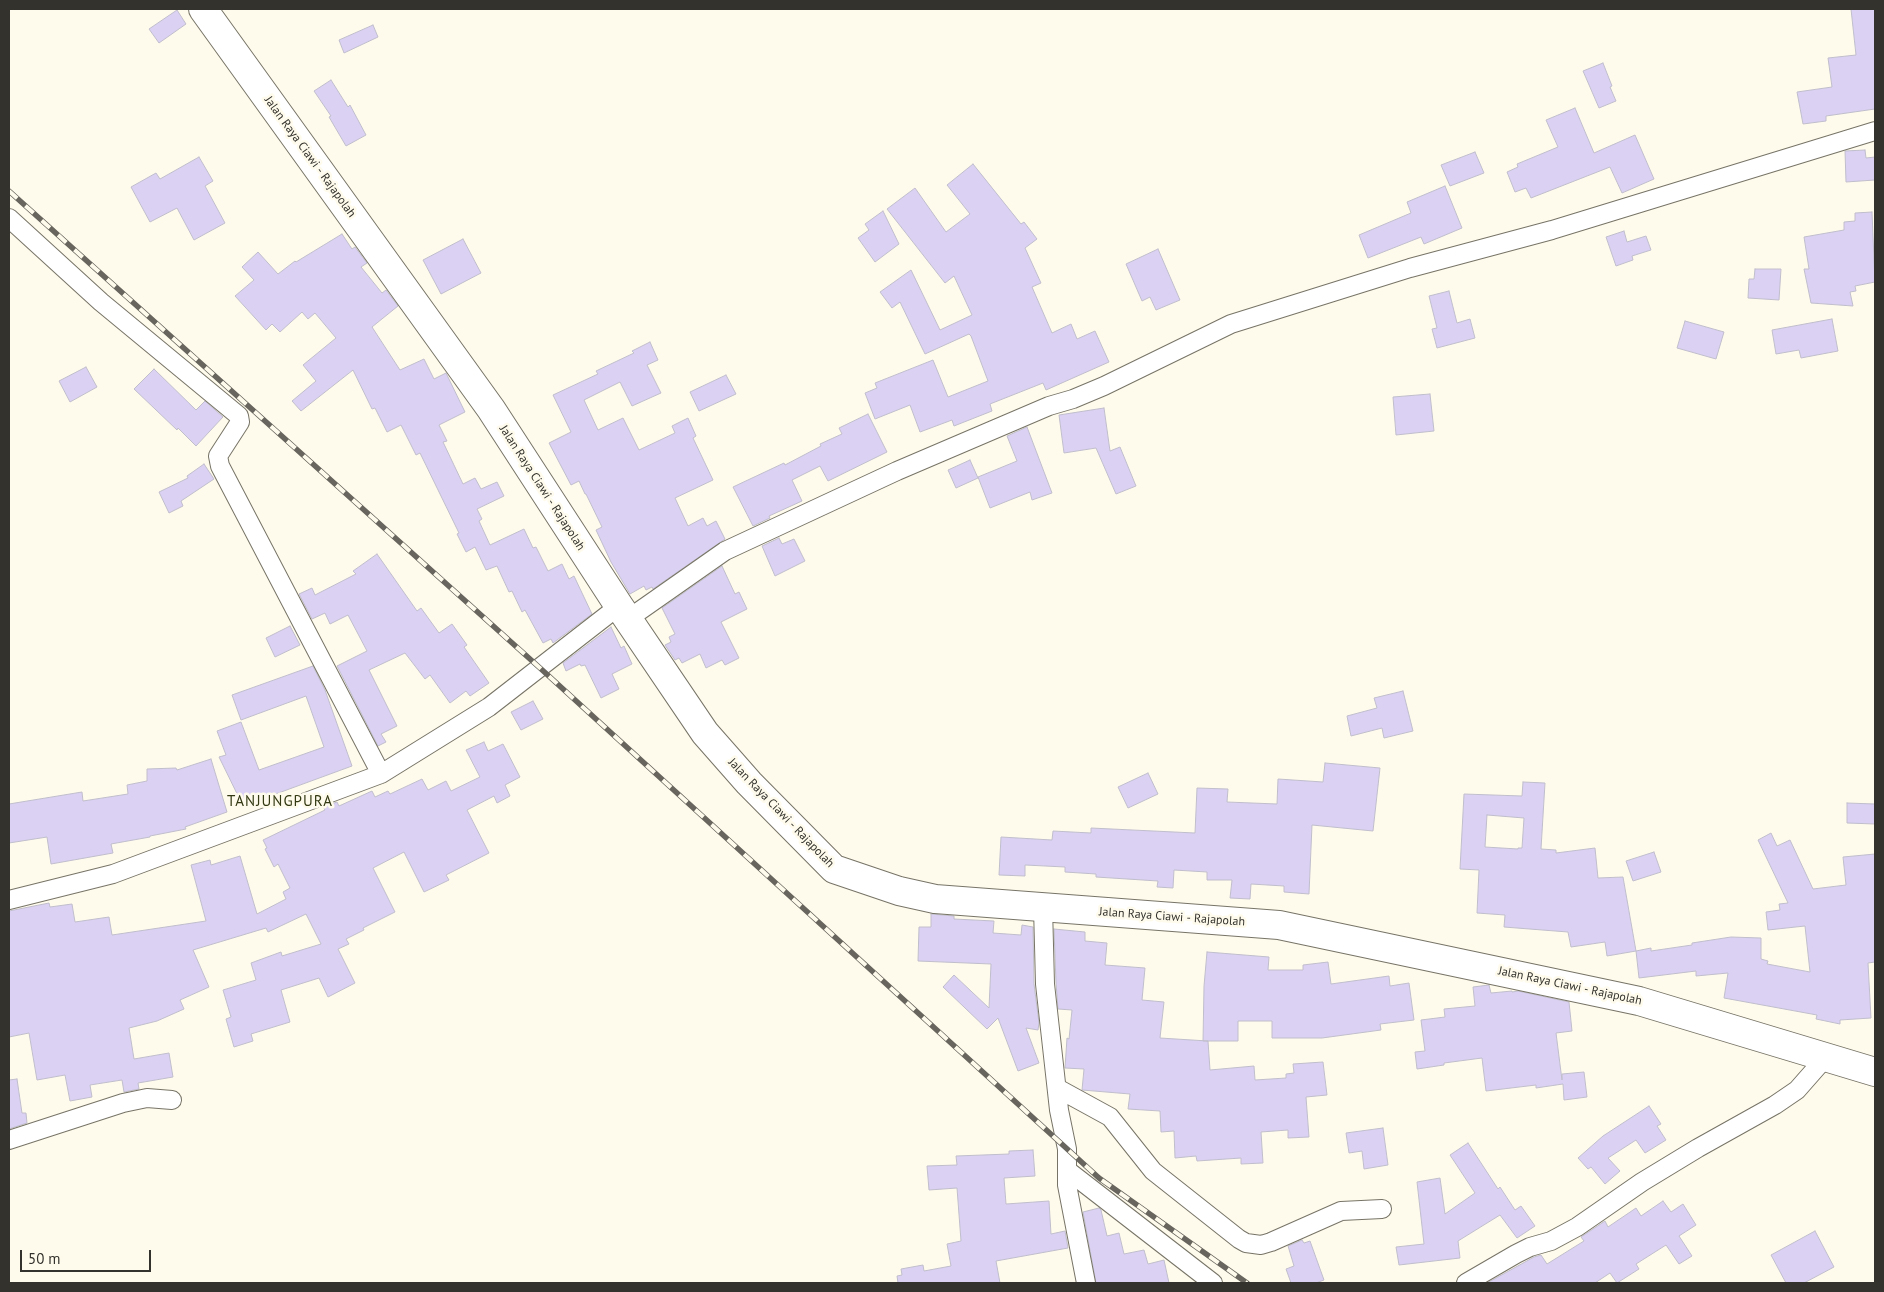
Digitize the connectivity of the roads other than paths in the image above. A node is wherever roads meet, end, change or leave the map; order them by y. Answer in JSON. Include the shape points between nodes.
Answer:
{"nodes":[{"id":1,"x":203,"y":9,"type":"edge"},
{"id":2,"x":1875,"y":131,"type":"edge"},
{"id":3,"x":9,"y":218,"type":"edge"},
{"id":4,"x":624,"y":613,"type":"junction"},
{"id":5,"x":381,"y":774,"type":"junction"},
{"id":6,"x":9,"y":900,"type":"edge"},
{"id":7,"x":1042,"y":907,"type":"junction"},
{"id":8,"x":1826,"y":1057,"type":"junction"},
{"id":9,"x":1875,"y":1072,"type":"edge"},
{"id":10,"x":1057,"y":1088,"type":"junction"},
{"id":11,"x":172,"y":1100,"type":"dead end"},
{"id":12,"x":9,"y":1140,"type":"edge"},
{"id":13,"x":1067,"y":1170,"type":"junction"},
{"id":14,"x":1382,"y":1209,"type":"dead end"},
{"id":15,"x":1086,"y":1283,"type":"edge"},
{"id":16,"x":1213,"y":1283,"type":"edge"},
{"id":17,"x":1466,"y":1283,"type":"edge"}],
"edges":[{"from":1,"to":4,"type":"highway","name":"Jalan Raya Ciawi - Rajapolah","via":[[491,409]]},
{"from":2,"to":4,"type":"street","via":[[1231,324],[1104,386],[896,471],[725,551]]},
{"from":3,"to":5,"type":"street","via":[[101,302],[239,416],[240,422],[218,456],[220,466]]},
{"from":4,"to":5,"type":"street","via":[[489,708]]},
{"from":4,"to":7,"type":"highway","name":"Jalan Raya Ciawi - Rajapolah","via":[[704,733],[834,870],[935,899]]},
{"from":5,"to":6,"type":"street","via":[[112,874]]},
{"from":7,"to":8,"type":"highway","name":"Jalan Raya Ciawi - Rajapolah","via":[[1279,925],[1639,1000]]},
{"from":7,"to":10,"type":"street","via":[[1045,984]]},
{"from":8,"to":9,"type":"highway","name":"Jalan Raya Ciawi - Rajapolah"},
{"from":8,"to":17,"type":"street","via":[[1797,1090],[1775,1105],[1642,1182],[1577,1227],[1516,1254]]},
{"from":10,"to":13,"type":"street","via":[[1067,1149]]},
{"from":10,"to":14,"type":"street","via":[[1110,1118],[1153,1171],[1246,1243],[1261,1245],[1271,1242],[1341,1211]]},
{"from":11,"to":12,"type":"street","via":[[147,1098],[123,1103]]},
{"from":13,"to":15,"type":"street"},
{"from":13,"to":16,"type":"street"}]}
